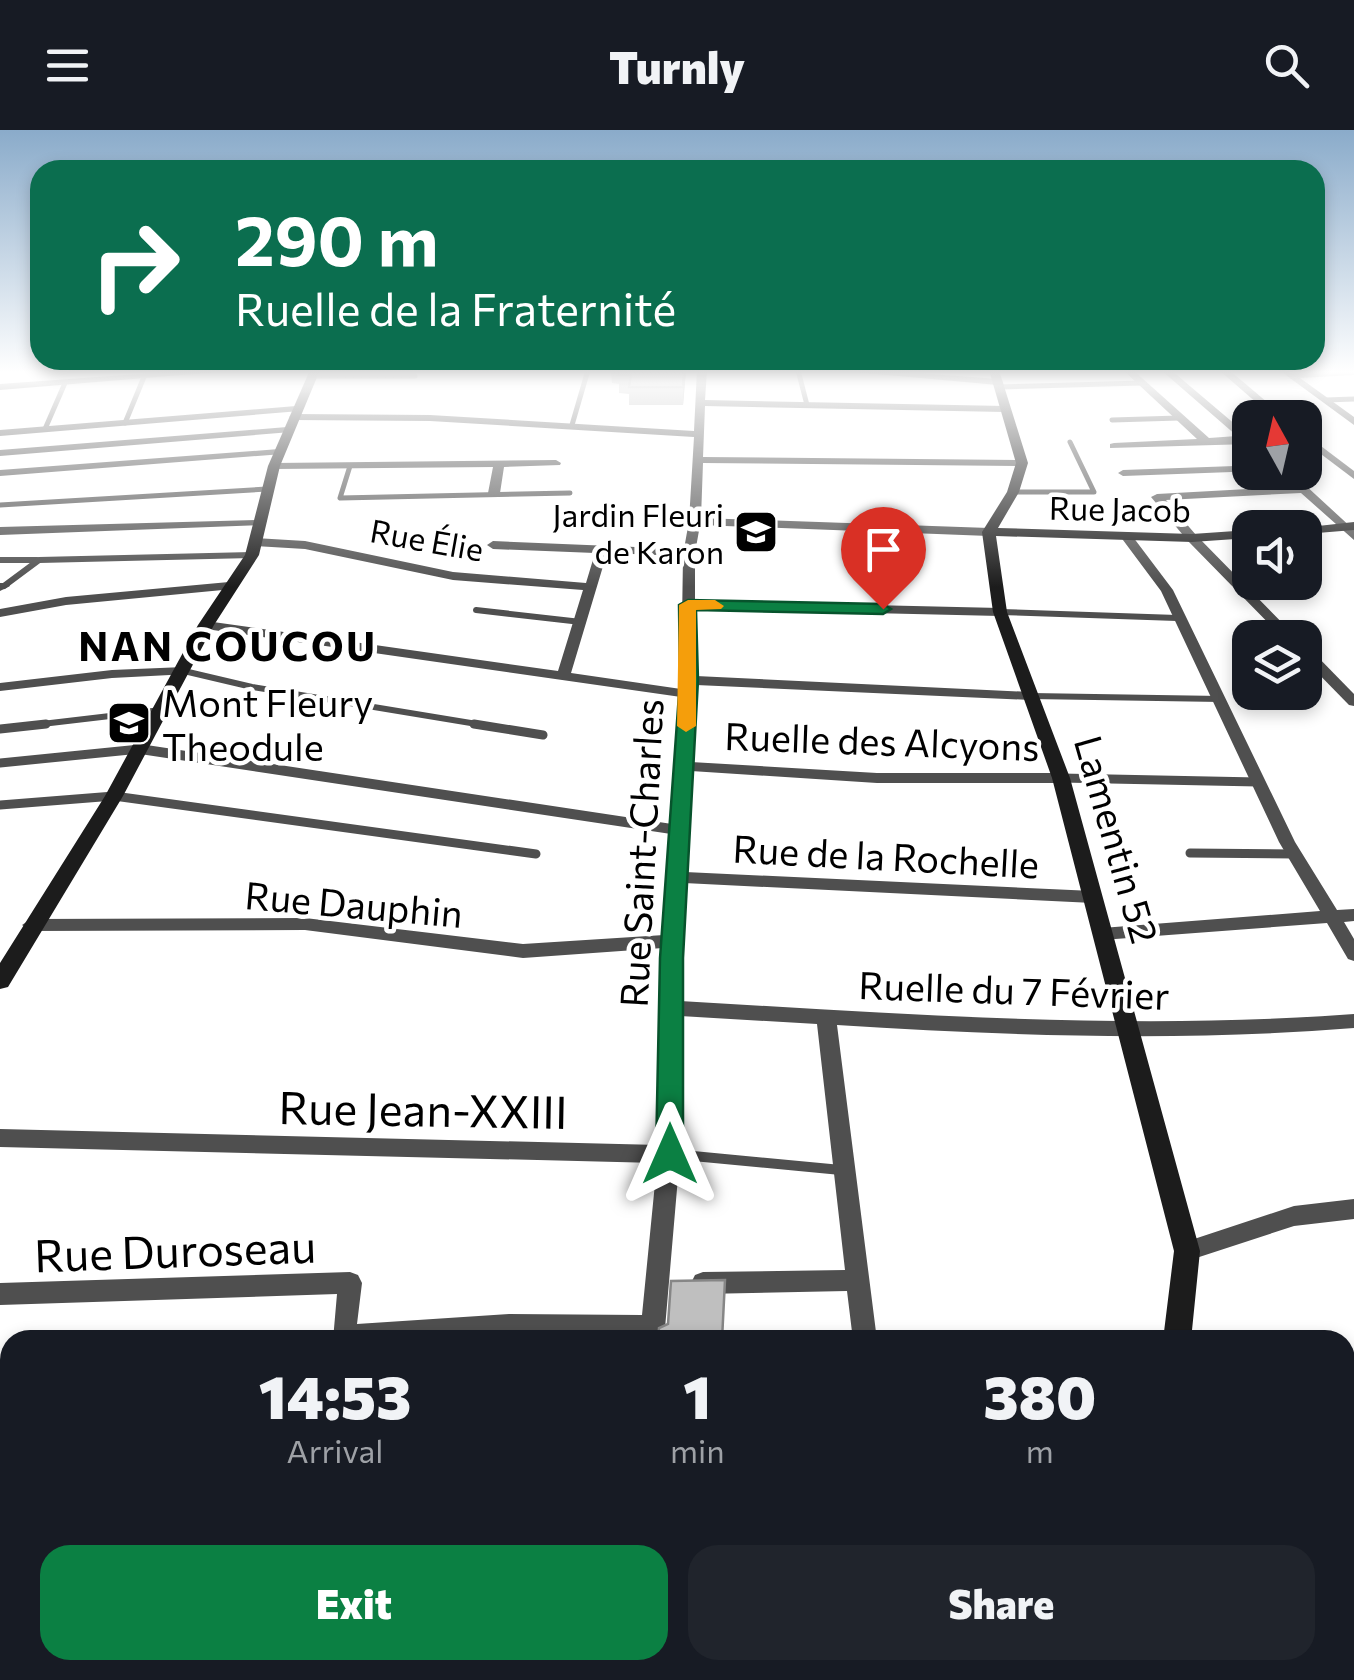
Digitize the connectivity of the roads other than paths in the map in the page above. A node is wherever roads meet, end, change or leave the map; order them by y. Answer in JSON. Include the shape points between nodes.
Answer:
{"nodes":[{"id":1,"x":92,"y":442,"type":"edge"},
{"id":2,"x":283,"y":442,"type":"edge"},
{"id":3,"x":699,"y":442,"type":"edge"},
{"id":4,"x":1015,"y":442,"type":"edge"},
{"id":5,"x":1070,"y":442,"type":"dead end"},
{"id":6,"x":1198,"y":442,"type":"edge"},
{"id":7,"x":1114,"y":446,"type":"dead end"},
{"id":8,"x":1322,"y":451,"type":"edge"},
{"id":9,"x":0,"y":453,"type":"edge"},
{"id":10,"x":277,"y":459,"type":"junction"},
{"id":11,"x":698,"y":460,"type":"junction"},
{"id":12,"x":556,"y":463,"type":"dead end"},
{"id":13,"x":1022,"y":463,"type":"junction"},
{"id":14,"x":499,"y":464,"type":"junction"},
{"id":15,"x":350,"y":466,"type":"junction"},
{"id":16,"x":0,"y":473,"type":"edge"},
{"id":17,"x":1123,"y":474,"type":"dead end"},
{"id":18,"x":1354,"y":476,"type":"edge"},
{"id":19,"x":267,"y":489,"type":"junction"},
{"id":20,"x":1300,"y":490,"type":"joint"},
{"id":21,"x":1013,"y":492,"type":"junction"},
{"id":22,"x":1257,"y":492,"type":"junction"},
{"id":23,"x":494,"y":493,"type":"junction"},
{"id":24,"x":570,"y":493,"type":"dead end"},
{"id":25,"x":0,"y":504,"type":"edge"},
{"id":26,"x":695,"y":521,"type":"junction"},
{"id":27,"x":260,"y":523,"type":"junction"},
{"id":28,"x":1322,"y":530,"type":"edge"},
{"id":29,"x":1351,"y":530,"type":"edge"},
{"id":30,"x":0,"y":531,"type":"edge"},
{"id":31,"x":989,"y":532,"type":"junction"},
{"id":32,"x":1232,"y":535,"type":"edge"},
{"id":33,"x":1126,"y":536,"type":"junction"},
{"id":34,"x":1192,"y":538,"type":"junction"},
{"id":35,"x":493,"y":545,"type":"dead end"},
{"id":36,"x":253,"y":548,"type":"junction"},
{"id":37,"x":602,"y":550,"type":"junction"},
{"id":38,"x":689,"y":553,"type":"junction"},
{"id":39,"x":0,"y":560,"type":"edge"},
{"id":40,"x":39,"y":560,"type":"junction"},
{"id":41,"x":229,"y":586,"type":"junction"},
{"id":42,"x":591,"y":586,"type":"junction"},
{"id":43,"x":2,"y":587,"type":"edge"},
{"id":44,"x":688,"y":605,"type":"junction"},
{"id":45,"x":476,"y":610,"type":"dead end"},
{"id":46,"x":1000,"y":612,"type":"junction"},
{"id":47,"x":0,"y":613,"type":"edge"},
{"id":48,"x":1177,"y":618,"type":"junction"},
{"id":49,"x":1273,"y":620,"type":"edge"},
{"id":50,"x":580,"y":622,"type":"junction"},
{"id":51,"x":206,"y":625,"type":"junction"},
{"id":52,"x":1322,"y":669,"type":"edge"},
{"id":53,"x":184,"y":672,"type":"junction"},
{"id":54,"x":564,"y":677,"type":"junction"},
{"id":55,"x":0,"y":687,"type":"edge"},
{"id":56,"x":689,"y":687,"type":"junction"},
{"id":57,"x":1031,"y":696,"type":"junction"},
{"id":58,"x":1220,"y":700,"type":"junction"},
{"id":59,"x":1354,"y":702,"type":"edge"},
{"id":60,"x":164,"y":710,"type":"junction"},
{"id":61,"x":0,"y":729,"type":"edge"},
{"id":62,"x":543,"y":735,"type":"dead end"},
{"id":63,"x":140,"y":749,"type":"junction"},
{"id":64,"x":0,"y":763,"type":"edge"},
{"id":65,"x":684,"y":766,"type":"junction"},
{"id":66,"x":1060,"y":778,"type":"junction"},
{"id":67,"x":1258,"y":782,"type":"junction"},
{"id":68,"x":114,"y":796,"type":"junction"},
{"id":69,"x":0,"y":805,"type":"edge"},
{"id":70,"x":678,"y":830,"type":"junction"},
{"id":71,"x":1190,"y":853,"type":"dead end"},
{"id":72,"x":536,"y":854,"type":"dead end"},
{"id":73,"x":1294,"y":854,"type":"junction"},
{"id":74,"x":676,"y":877,"type":"junction"},
{"id":75,"x":1093,"y":897,"type":"junction"},
{"id":76,"x":1354,"y":915,"type":"edge"},
{"id":77,"x":1329,"y":917,"type":"junction"},
{"id":78,"x":31,"y":925,"type":"junction"},
{"id":79,"x":1102,"y":934,"type":"junction"},
{"id":80,"x":672,"y":942,"type":"junction"},
{"id":81,"x":1354,"y":954,"type":"edge"},
{"id":82,"x":0,"y":980,"type":"edge"},
{"id":83,"x":671,"y":1008,"type":"junction"},
{"id":84,"x":826,"y":1016,"type":"junction"},
{"id":85,"x":1354,"y":1020,"type":"edge"},
{"id":86,"x":1126,"y":1033,"type":"junction"},
{"id":87,"x":0,"y":1138,"type":"edge"},
{"id":88,"x":670,"y":1154,"type":"junction"},
{"id":89,"x":844,"y":1171,"type":"junction"},
{"id":90,"x":1354,"y":1209,"type":"edge"},
{"id":91,"x":1187,"y":1250,"type":"junction"},
{"id":92,"x":858,"y":1280,"type":"junction"},
{"id":93,"x":657,"y":1284,"type":"junction"},
{"id":94,"x":0,"y":1294,"type":"edge"},
{"id":95,"x":344,"y":1330,"type":"edge"},
{"id":96,"x":433,"y":1330,"type":"edge"},
{"id":97,"x":598,"y":1330,"type":"edge"},
{"id":98,"x":652,"y":1330,"type":"edge"},
{"id":99,"x":864,"y":1330,"type":"edge"},
{"id":100,"x":1178,"y":1330,"type":"edge"}],
"edges":[{"from":1,"to":9,"type":"street"},
{"from":2,"to":10,"type":"street"},
{"from":3,"to":11,"type":"street","name":"Rue Saint-Charles"},
{"from":4,"to":13,"type":"street"},
{"from":5,"to":21,"type":"lane","via":[[1094,492]]},
{"from":6,"to":7,"type":"street"},
{"from":8,"to":18,"type":"street"},
{"from":10,"to":15,"type":"street"},
{"from":10,"to":16,"type":"street"},
{"from":10,"to":19,"type":"street"},
{"from":11,"to":13,"type":"street"},
{"from":11,"to":26,"type":"street","name":"Rue Saint-Charles"},
{"from":12,"to":14,"type":"street"},
{"from":13,"to":21,"type":"street"},
{"from":14,"to":15,"type":"street"},
{"from":14,"to":23,"type":"street"},
{"from":15,"to":23,"type":"lane","via":[[340,498]]},
{"from":17,"to":22,"type":"street","via":[[1235,469]]},
{"from":19,"to":25,"type":"lane"},
{"from":19,"to":27,"type":"street"},
{"from":20,"to":22,"type":"street"},
{"from":20,"to":29,"type":"street"},
{"from":21,"to":31,"type":"street"},
{"from":22,"to":34,"type":"street","via":[[1157,497]]},
{"from":23,"to":24,"type":"lane"},
{"from":26,"to":31,"type":"street"},
{"from":26,"to":38,"type":"street","name":"Rue Saint-Charles"},
{"from":27,"to":30,"type":"street"},
{"from":27,"to":36,"type":"street"},
{"from":28,"to":29,"type":"street"},
{"from":31,"to":33,"type":"street","name":"Rue Jacob"},
{"from":31,"to":46,"type":"street","name":"Lamentin 52"},
{"from":32,"to":34,"type":"street","name":"Rue Jacob"},
{"from":33,"to":34,"type":"street","name":"Rue Jacob"},
{"from":33,"to":48,"type":"street","via":[[1167,590]]},
{"from":34,"to":49,"type":"street"},
{"from":35,"to":37,"type":"street"},
{"from":36,"to":40,"type":"lane"},
{"from":36,"to":41,"type":"street"},
{"from":36,"to":42,"type":"street","name":"Rue Élie","via":[[305,545],[452,576]]},
{"from":37,"to":38,"type":"street"},
{"from":37,"to":42,"type":"street"},
{"from":38,"to":44,"type":"street","name":"Rue Saint-Charles"},
{"from":39,"to":40,"type":"lane"},
{"from":40,"to":43,"type":"lane"},
{"from":41,"to":47,"type":"street"},
{"from":41,"to":51,"type":"street"},
{"from":42,"to":50,"type":"street"},
{"from":44,"to":46,"type":"street"},
{"from":44,"to":56,"type":"street","name":"Rue Saint-Charles"},
{"from":45,"to":50,"type":"lane"},
{"from":46,"to":48,"type":"lane"},
{"from":46,"to":57,"type":"street","name":"Lamentin 52"},
{"from":48,"to":58,"type":"street"},
{"from":50,"to":54,"type":"street"},
{"from":51,"to":53,"type":"street"},
{"from":51,"to":54,"type":"street"},
{"from":52,"to":59,"type":"street"},
{"from":53,"to":55,"type":"street"},
{"from":53,"to":60,"type":"street"},
{"from":53,"to":62,"type":"lane"},
{"from":54,"to":56,"type":"street"},
{"from":56,"to":57,"type":"street"},
{"from":56,"to":65,"type":"street","name":"Rue Saint-Charles"},
{"from":57,"to":58,"type":"lane"},
{"from":57,"to":66,"type":"street","name":"Lamentin 52"},
{"from":58,"to":67,"type":"street"},
{"from":60,"to":61,"type":"lane"},
{"from":60,"to":63,"type":"street"},
{"from":63,"to":64,"type":"lane"},
{"from":63,"to":68,"type":"street"},
{"from":63,"to":70,"type":"street"},
{"from":65,"to":66,"type":"street","name":"Ruelle des Alcyons","via":[[877,778]]},
{"from":65,"to":70,"type":"street","name":"Rue Saint-Charles"},
{"from":66,"to":67,"type":"lane","name":"Ruelle des Alcyons"},
{"from":66,"to":75,"type":"street","name":"Lamentin 52"},
{"from":67,"to":73,"type":"street"},
{"from":68,"to":69,"type":"lane"},
{"from":68,"to":72,"type":"lane"},
{"from":68,"to":78,"type":"street"},
{"from":70,"to":74,"type":"street","name":"Rue Saint-Charles"},
{"from":71,"to":73,"type":"lane"},
{"from":73,"to":77,"type":"street"},
{"from":74,"to":75,"type":"street","name":"Rue de la Rochelle"},
{"from":74,"to":80,"type":"street","name":"Rue Saint-Charles"},
{"from":75,"to":79,"type":"street","name":"Lamentin 52"},
{"from":76,"to":77,"type":"street"},
{"from":77,"to":79,"type":"street"},
{"from":77,"to":81,"type":"street"},
{"from":78,"to":80,"type":"street","name":"Rue Dauphin","via":[[306,924],[524,951]]},
{"from":78,"to":82,"type":"street"},
{"from":79,"to":86,"type":"street","name":"Lamentin 52"},
{"from":80,"to":83,"type":"street","name":"Rue Saint-Charles"},
{"from":83,"to":84,"type":"street","name":"Ruelle du 7 Février"},
{"from":83,"to":88,"type":"street","name":"Rue Saint-Charles"},
{"from":84,"to":86,"type":"street","name":"Ruelle du 7 Février"},
{"from":84,"to":89,"type":"street"},
{"from":85,"to":86,"type":"street","name":"Ruelle du 7 Février"},
{"from":86,"to":91,"type":"street","name":"Lamentin 52"},
{"from":87,"to":88,"type":"street","name":"Rue Jean-XXIII"},
{"from":88,"to":89,"type":"lane","name":"Rue Jean-XXIII"},
{"from":88,"to":93,"type":"street","name":"Rue Saint-Charles"},
{"from":89,"to":92,"type":"street"},
{"from":90,"to":91,"type":"street","via":[[1294,1216]]},
{"from":91,"to":100,"type":"street","name":"Lamentin 52"},
{"from":92,"to":93,"type":"street"},
{"from":92,"to":99,"type":"street"},
{"from":93,"to":98,"type":"street","name":"Rue Saint-Charles"},
{"from":94,"to":95,"type":"street","name":"Rue Duroseau","via":[[350,1283]]},
{"from":96,"to":97,"type":"street","name":"Rue Duroseau"}]}
